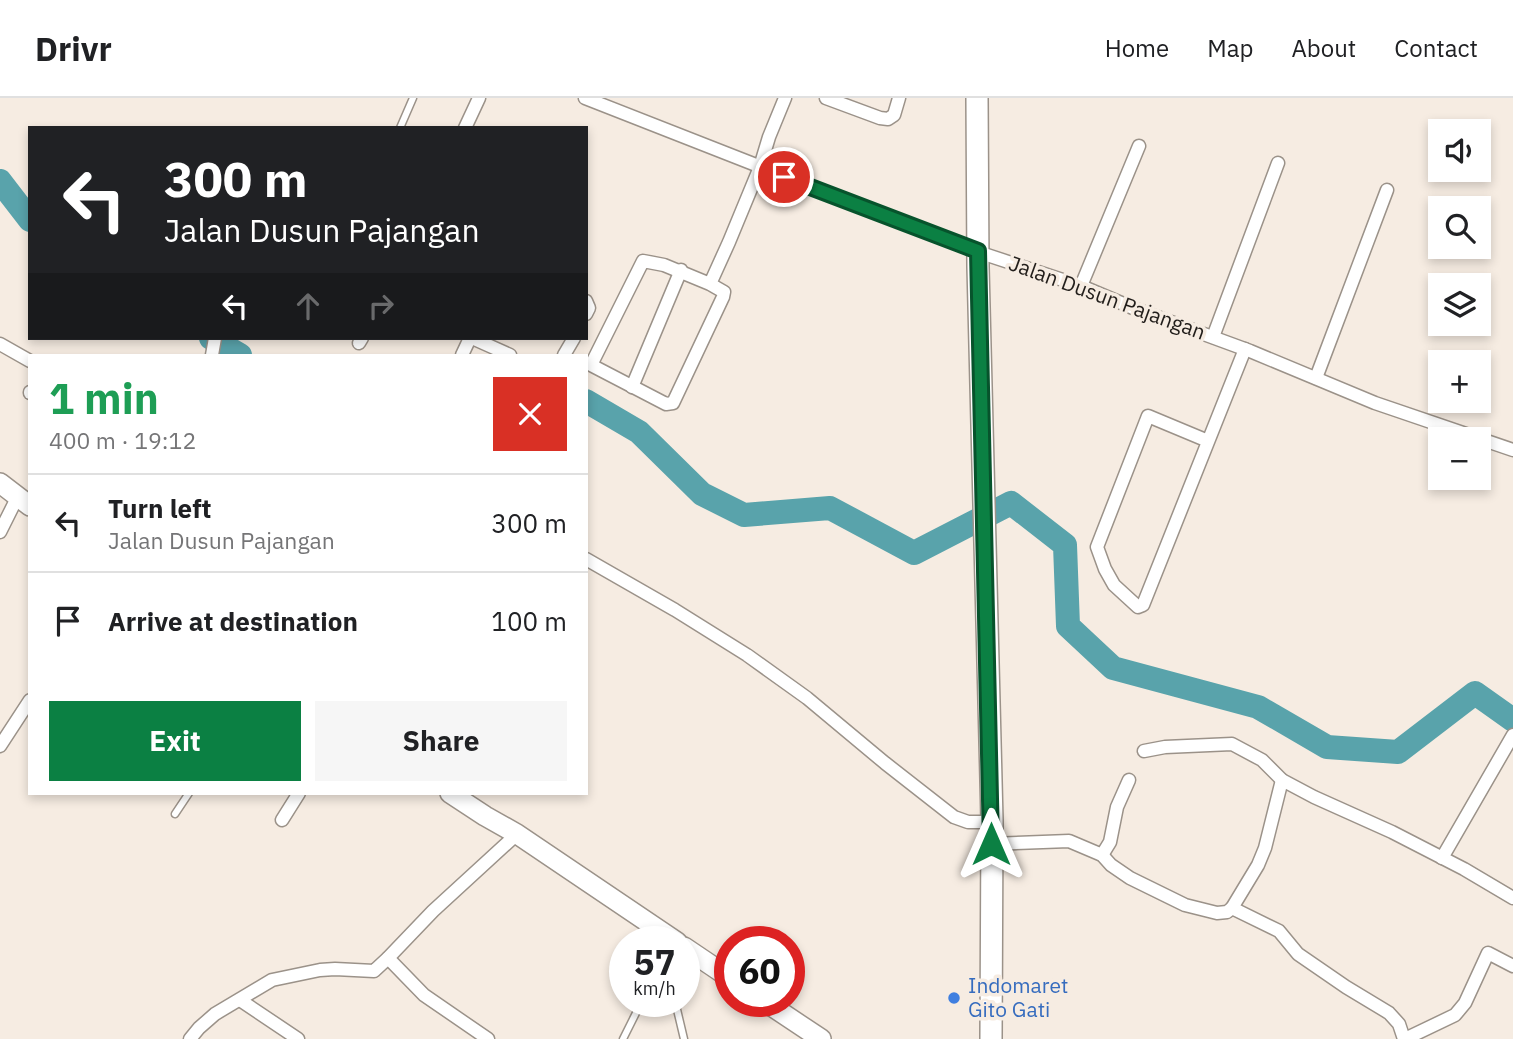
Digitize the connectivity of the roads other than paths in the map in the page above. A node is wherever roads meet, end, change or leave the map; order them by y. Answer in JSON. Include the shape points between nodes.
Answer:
{"nodes":[{"id":1,"x":413,"y":98,"type":"edge"},
{"id":2,"x":479,"y":98,"type":"edge"},
{"id":3,"x":585,"y":98,"type":"edge"},
{"id":4,"x":785,"y":98,"type":"edge"},
{"id":5,"x":826,"y":98,"type":"edge"},
{"id":6,"x":899,"y":98,"type":"edge"},
{"id":7,"x":977,"y":98,"type":"edge"},
{"id":8,"x":401,"y":126,"type":"edge"},
{"id":9,"x":466,"y":126,"type":"edge"},
{"id":10,"x":1139,"y":146,"type":"dead end"},
{"id":11,"x":1278,"y":163,"type":"dead end"},
{"id":12,"x":760,"y":167,"type":"junction"},
{"id":13,"x":1387,"y":190,"type":"dead end"},
{"id":14,"x":978,"y":251,"type":"junction"},
{"id":15,"x":681,"y":270,"type":"junction"},
{"id":16,"x":709,"y":284,"type":"junction"},
{"id":17,"x":1081,"y":286,"type":"junction"},
{"id":18,"x":1213,"y":337,"type":"junction"},
{"id":19,"x":476,"y":340,"type":"edge"},
{"id":20,"x":0,"y":344,"type":"edge"},
{"id":21,"x":1245,"y":349,"type":"junction"},
{"id":22,"x":508,"y":354,"type":"edge"},
{"id":23,"x":28,"y":360,"type":"edge"},
{"id":24,"x":1316,"y":378,"type":"junction"},
{"id":25,"x":632,"y":387,"type":"junction"},
{"id":26,"x":1208,"y":441,"type":"junction"},
{"id":27,"x":1513,"y":450,"type":"edge"},
{"id":28,"x":0,"y":483,"type":"edge"},
{"id":29,"x":23,"y":502,"type":"edge"},
{"id":30,"x":0,"y":532,"type":"edge"},
{"id":31,"x":588,"y":560,"type":"edge"},
{"id":32,"x":28,"y":703,"type":"edge"},
{"id":33,"x":1513,"y":735,"type":"edge"},
{"id":34,"x":0,"y":746,"type":"edge"},
{"id":35,"x":1144,"y":751,"type":"dead end"},
{"id":36,"x":1129,"y":780,"type":"dead end"},
{"id":37,"x":1282,"y":780,"type":"junction"},
{"id":38,"x":188,"y":795,"type":"edge"},
{"id":39,"x":298,"y":795,"type":"edge"},
{"id":40,"x":453,"y":795,"type":"edge"},
{"id":41,"x":175,"y":814,"type":"dead end"},
{"id":42,"x":282,"y":820,"type":"dead end"},
{"id":43,"x":992,"y":822,"type":"junction"},
{"id":44,"x":517,"y":834,"type":"junction"},
{"id":45,"x":991,"y":844,"type":"junction"},
{"id":46,"x":1102,"y":855,"type":"junction"},
{"id":47,"x":1442,"y":858,"type":"junction"},
{"id":48,"x":1513,"y":898,"type":"edge"},
{"id":49,"x":1232,"y":908,"type":"junction"},
{"id":50,"x":652,"y":926,"type":"edge"},
{"id":51,"x":388,"y":958,"type":"junction"},
{"id":52,"x":1513,"y":966,"type":"edge"},
{"id":53,"x":240,"y":1000,"type":"junction"},
{"id":54,"x":634,"y":1017,"type":"edge"},
{"id":55,"x":679,"y":1017,"type":"edge"},
{"id":56,"x":786,"y":1017,"type":"edge"},
{"id":57,"x":816,"y":1038,"type":"edge"},
{"id":58,"x":190,"y":1039,"type":"edge"},
{"id":59,"x":298,"y":1039,"type":"edge"},
{"id":60,"x":488,"y":1039,"type":"edge"},
{"id":61,"x":623,"y":1039,"type":"edge"},
{"id":62,"x":684,"y":1039,"type":"edge"},
{"id":63,"x":991,"y":1039,"type":"edge"},
{"id":64,"x":1404,"y":1039,"type":"edge"}],
"edges":[{"from":1,"to":8,"type":"lane"},
{"from":2,"to":9,"type":"street"},
{"from":3,"to":12,"type":"street","name":"Jalan Dusun Pajangan"},
{"from":4,"to":12,"type":"street"},
{"from":5,"to":6,"type":"street","via":[[888,119]]},
{"from":7,"to":14,"type":"main road"},
{"from":10,"to":17,"type":"street"},
{"from":11,"to":18,"type":"street"},
{"from":12,"to":14,"type":"street","name":"Jalan Dusun Pajangan"},
{"from":12,"to":16,"type":"street"},
{"from":13,"to":24,"type":"street"},
{"from":14,"to":17,"type":"street","name":"Jalan Dusun Pajangan"},
{"from":14,"to":43,"type":"main road"},
{"from":15,"to":16,"type":"street"},
{"from":15,"to":25,"type":"street"},
{"from":15,"to":25,"type":"street","via":[[641,263],[591,365]]},
{"from":16,"to":25,"type":"street","via":[[723,292],[723,297],[673,402],[666,404]]},
{"from":17,"to":18,"type":"street","name":"Jalan Dusun Pajangan"},
{"from":18,"to":21,"type":"street","name":"Jalan Dusun Pajangan"},
{"from":19,"to":22,"type":"street"},
{"from":20,"to":23,"type":"street"},
{"from":21,"to":24,"type":"street","name":"Jalan Dusun Pajangan"},
{"from":21,"to":26,"type":"street"},
{"from":24,"to":27,"type":"street","name":"Jalan Dusun Pajangan"},
{"from":26,"to":26,"type":"street","via":[[1143,605],[1138,607],[1114,585],[1097,547],[1147,416]]},
{"from":28,"to":29,"type":"main road"},
{"from":29,"to":30,"type":"street"},
{"from":31,"to":43,"type":"street","via":[[747,655],[954,817]]},
{"from":32,"to":34,"type":"street"},
{"from":33,"to":47,"type":"street"},
{"from":35,"to":37,"type":"street","via":[[1232,744],[1262,760]]},
{"from":36,"to":46,"type":"street"},
{"from":37,"to":47,"type":"street"},
{"from":37,"to":49,"type":"street","via":[[1262,857]]},
{"from":38,"to":41,"type":"lane"},
{"from":39,"to":42,"type":"street"},
{"from":40,"to":44,"type":"main road"},
{"from":43,"to":45,"type":"main road"},
{"from":44,"to":50,"type":"main road"},
{"from":44,"to":51,"type":"street"},
{"from":45,"to":46,"type":"street","via":[[1069,841]]},
{"from":45,"to":63,"type":"main road"},
{"from":46,"to":49,"type":"street","via":[[1130,878],[1185,905],[1217,913]]},
{"from":47,"to":48,"type":"street"},
{"from":49,"to":64,"type":"street","via":[[1279,931],[1298,954],[1389,1013]]},
{"from":51,"to":53,"type":"street","via":[[374,971],[320,971],[272,980]]},
{"from":51,"to":60,"type":"street","via":[[424,995]]},
{"from":52,"to":64,"type":"street","via":[[1488,953],[1455,1015]]},
{"from":53,"to":58,"type":"street","via":[[215,1014]]},
{"from":53,"to":59,"type":"street"},
{"from":54,"to":61,"type":"lane"},
{"from":55,"to":62,"type":"lane"},
{"from":56,"to":57,"type":"main road"}]}
